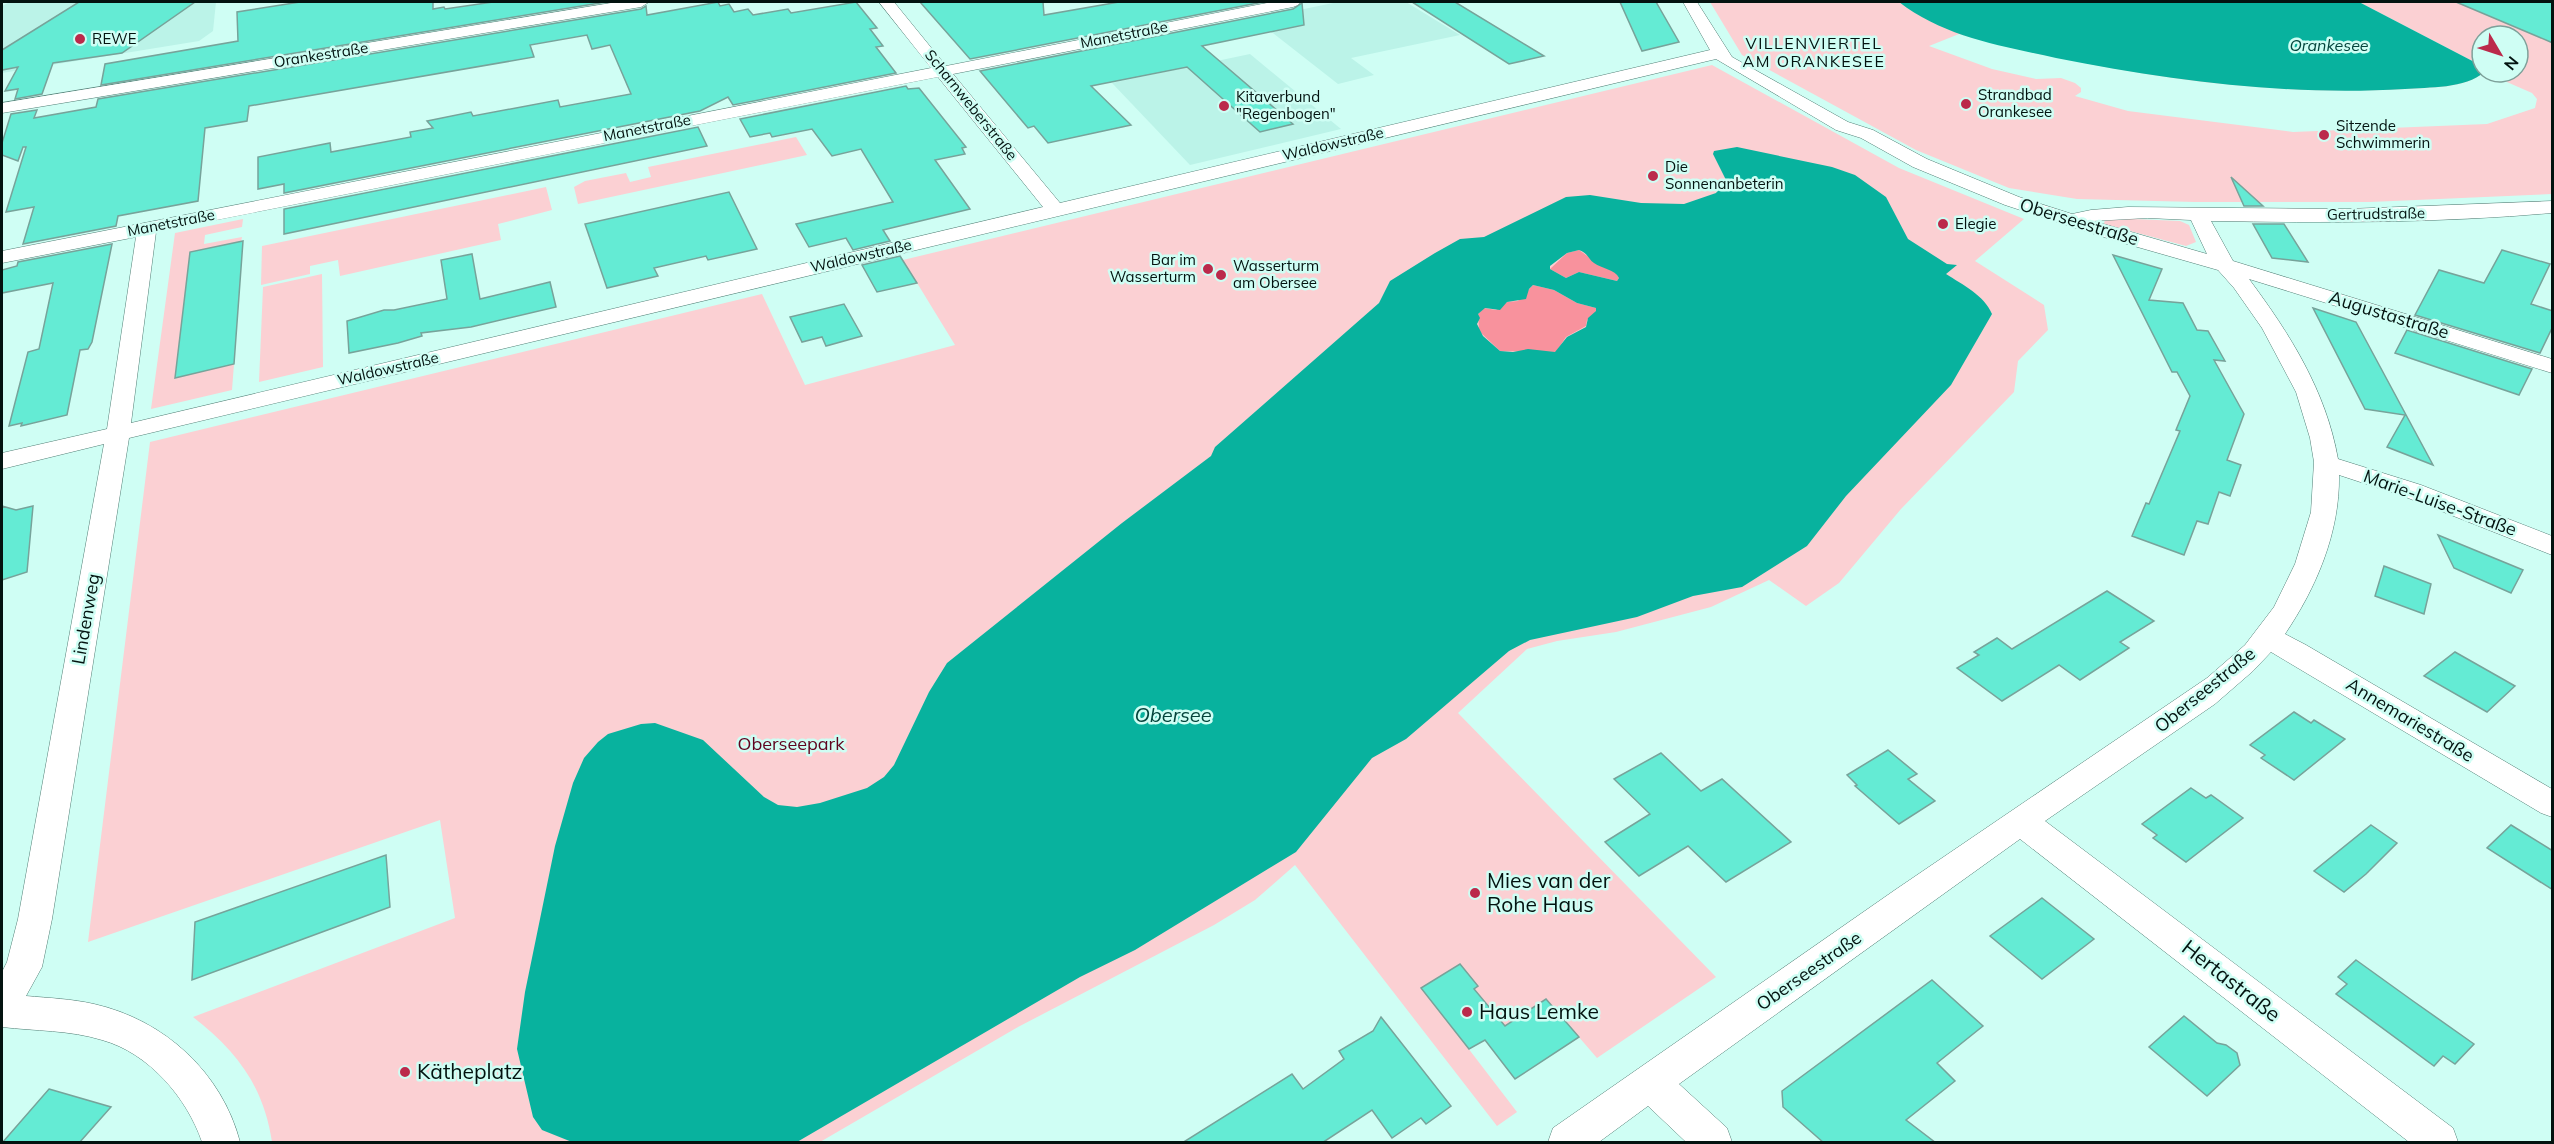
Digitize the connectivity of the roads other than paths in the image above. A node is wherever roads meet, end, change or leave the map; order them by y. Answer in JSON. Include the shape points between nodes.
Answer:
{"nodes":[{"id":1,"x":641,"y":2,"type":"edge"},
{"id":2,"x":886,"y":2,"type":"edge"},
{"id":3,"x":1293,"y":2,"type":"edge"},
{"id":4,"x":1690,"y":2,"type":"edge"},
{"id":5,"x":1720,"y":54,"type":"junction"},
{"id":6,"x":943,"y":70,"type":"junction"},
{"id":7,"x":2,"y":108,"type":"edge"},
{"id":8,"x":2553,"y":207,"type":"edge"},
{"id":9,"x":1056,"y":210,"type":"junction"},
{"id":10,"x":2199,"y":215,"type":"junction"},
{"id":11,"x":2071,"y":220,"type":"junction"},
{"id":12,"x":147,"y":228,"type":"junction"},
{"id":13,"x":2,"y":257,"type":"edge"},
{"id":14,"x":2225,"y":264,"type":"junction"},
{"id":15,"x":2553,"y":366,"type":"edge"},
{"id":16,"x":118,"y":434,"type":"junction"},
{"id":17,"x":2,"y":461,"type":"edge"},
{"id":18,"x":2326,"y":464,"type":"junction"},
{"id":19,"x":2553,"y":546,"type":"edge"},
{"id":20,"x":2267,"y":638,"type":"junction"},
{"id":21,"x":2553,"y":804,"type":"edge"},
{"id":22,"x":2021,"y":820,"type":"junction"},
{"id":23,"x":2,"y":1003,"type":"edge"},
{"id":24,"x":2,"y":1011,"type":"edge"},
{"id":25,"x":1650,"y":1082,"type":"junction"},
{"id":26,"x":221,"y":1143,"type":"edge"},
{"id":27,"x":1567,"y":1143,"type":"edge"},
{"id":28,"x":1713,"y":1143,"type":"edge"},
{"id":29,"x":2439,"y":1143,"type":"edge"}],
"edges":[{"from":1,"to":7,"type":"street","name":"Orankestraße"},
{"from":2,"to":6,"type":"street","name":"Scharnweberstraße"},
{"from":3,"to":6,"type":"street","name":"Manetstraße"},
{"from":4,"to":5,"type":"street","name":"Oberseestraße"},
{"from":5,"to":9,"type":"street","name":"Waldowstraße"},
{"from":5,"to":11,"type":"street","name":"Oberseestraße","via":[[1834,121],[1867,134],[1920,164]]},
{"from":6,"to":9,"type":"street","name":"Scharnweberstraße"},
{"from":6,"to":12,"type":"street","name":"Manetstraße"},
{"from":8,"to":10,"type":"street","name":"Gertrudstraße","via":[[2421,214]]},
{"from":9,"to":16,"type":"street","name":"Waldowstraße"},
{"from":10,"to":11,"type":"street","name":"Gertrudstraße","via":[[2094,213]]},
{"from":10,"to":14,"type":"street"},
{"from":11,"to":14,"type":"street","name":"Oberseestraße"},
{"from":12,"to":13,"type":"street","name":"Manetstraße"},
{"from":12,"to":16,"type":"street","name":"Lindenweg"},
{"from":14,"to":15,"type":"street","name":"Augustastraße"},
{"from":14,"to":18,"type":"street","name":"Oberseestraße","via":[[2283,341],[2313,408]]},
{"from":16,"to":17,"type":"street","name":"Waldowstraße"},
{"from":16,"to":23,"type":"street","name":"Lindenweg","via":[[34,920],[24,967]]},
{"from":18,"to":19,"type":"street","name":"Marie-Luise-Straße","via":[[2352,470]]},
{"from":18,"to":20,"type":"street","name":"Oberseestraße","via":[[2325,512],[2314,550],[2295,592]]},
{"from":20,"to":21,"type":"street","name":"Annemariestraße"},
{"from":20,"to":22,"type":"street","name":"Oberseestraße","via":[[2189,708]]},
{"from":22,"to":25,"type":"street","name":"Oberseestraße"},
{"from":22,"to":29,"type":"street","name":"Hertastraße"},
{"from":24,"to":26,"type":"street","via":[[107,1024],[144,1043],[175,1067],[199,1093]]},
{"from":25,"to":27,"type":"street","name":"Oberseestraße"},
{"from":25,"to":28,"type":"street"}]}
